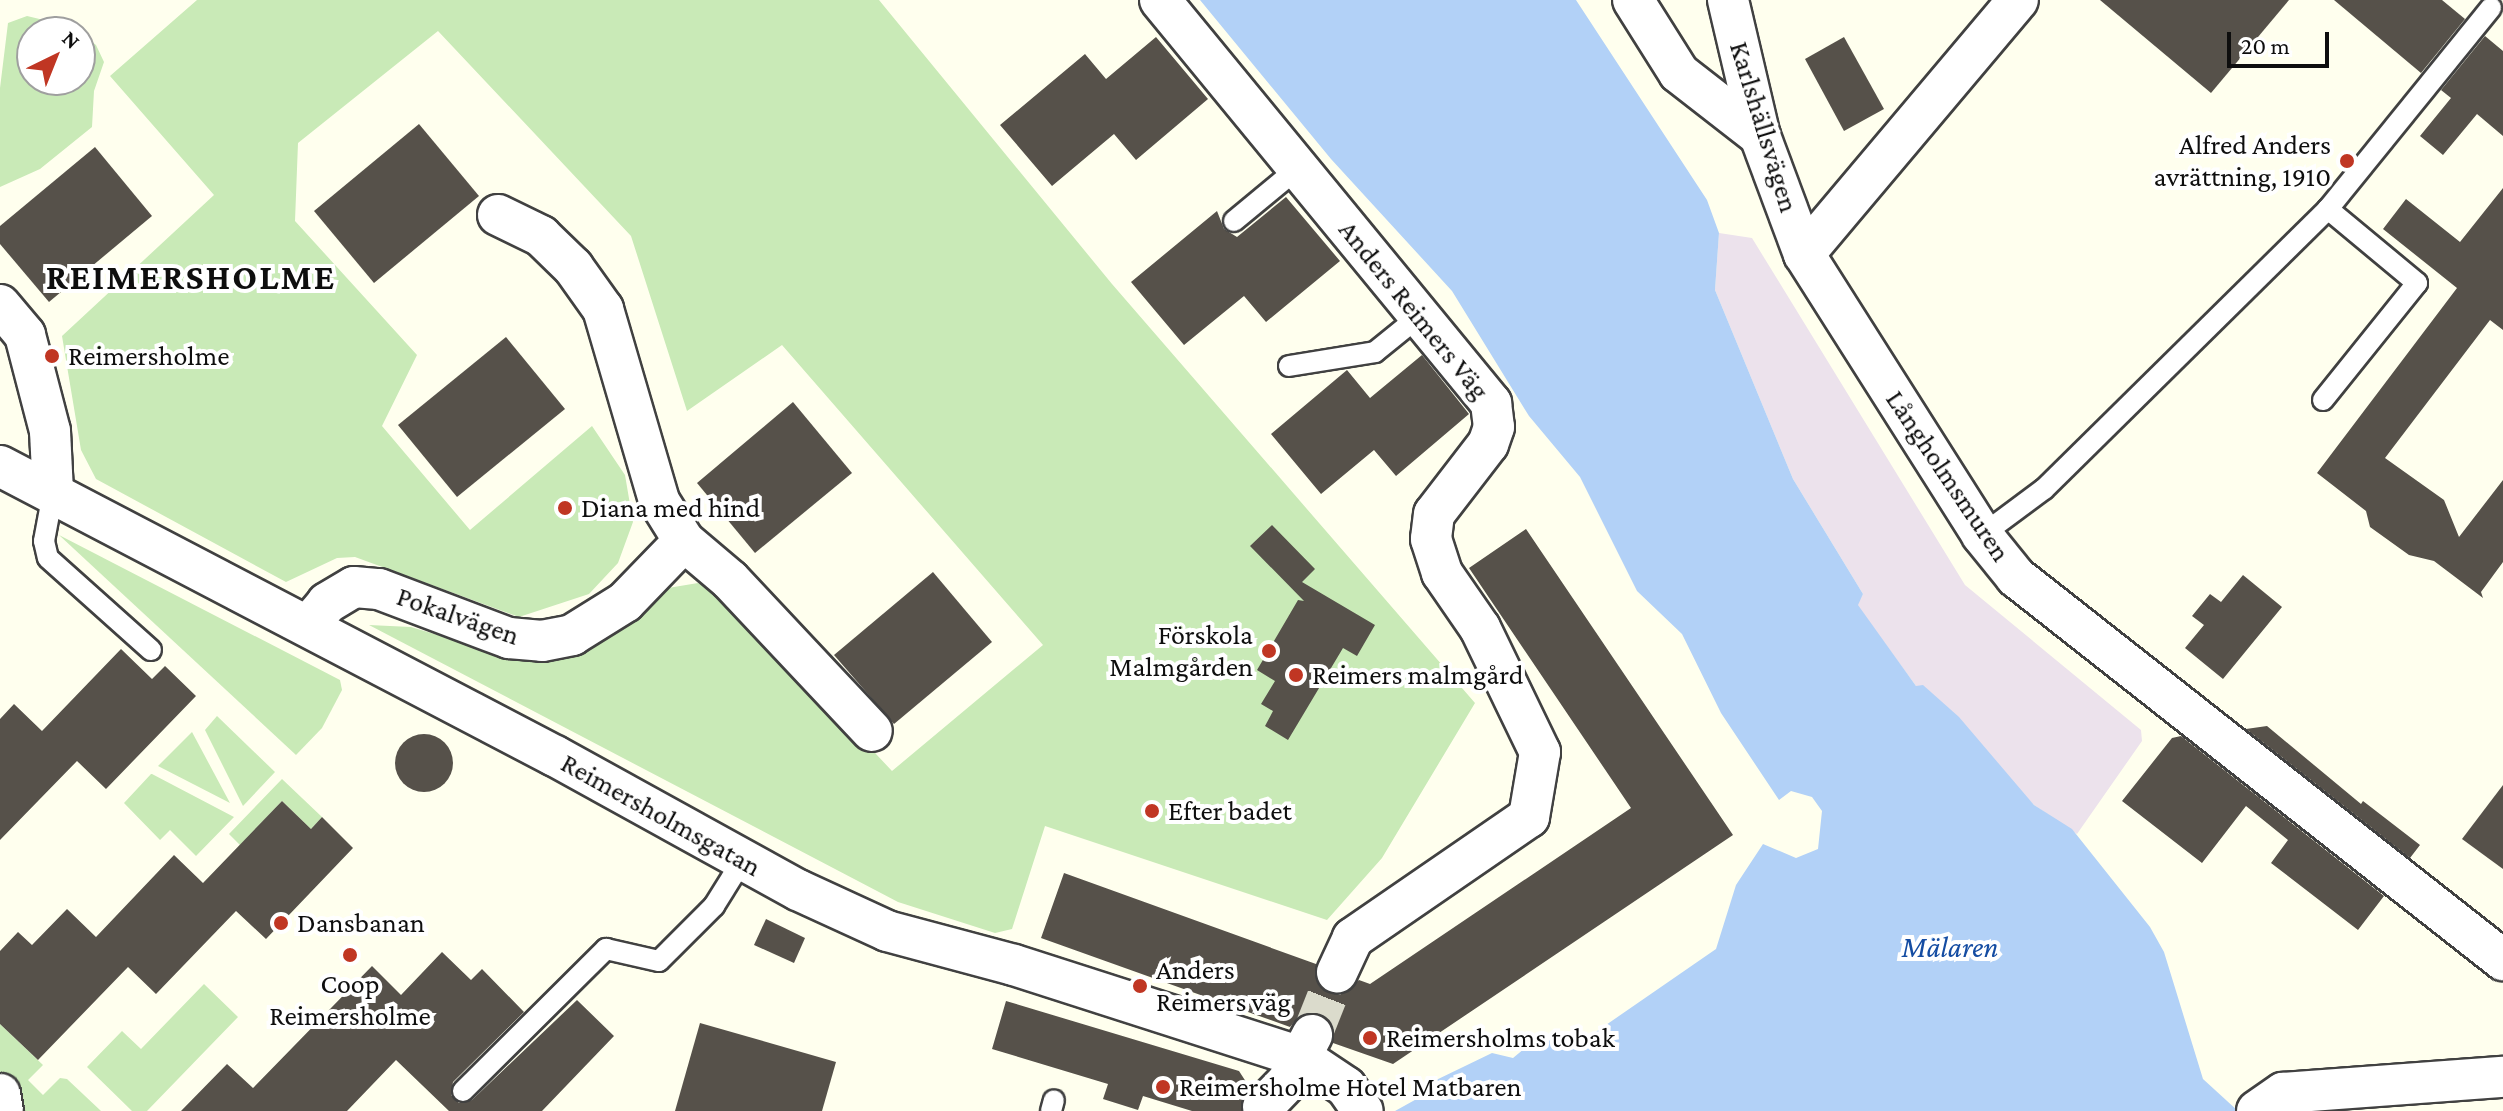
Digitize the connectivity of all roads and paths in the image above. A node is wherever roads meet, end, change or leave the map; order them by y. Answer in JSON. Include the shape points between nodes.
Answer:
{"nodes":[{"id":1,"x":1160,"y":0,"type":"edge"},
{"id":2,"x":1633,"y":0,"type":"edge"},
{"id":3,"x":1728,"y":0,"type":"edge"},
{"id":4,"x":2018,"y":0,"type":"edge"},
{"id":5,"x":2491,"y":8,"type":"dead end"},
{"id":6,"x":1760,"y":136,"type":"junction"},
{"id":7,"x":1298,"y":168,"type":"junction"},
{"id":8,"x":2328,"y":209,"type":"junction"},
{"id":9,"x":498,"y":215,"type":"dead end"},
{"id":10,"x":1234,"y":221,"type":"dead end"},
{"id":11,"x":1804,"y":254,"type":"junction"},
{"id":12,"x":0,"y":305,"type":"edge"},
{"id":13,"x":1422,"y":314,"type":"junction"},
{"id":14,"x":1289,"y":366,"type":"dead end"},
{"id":15,"x":2323,"y":400,"type":"dead end"},
{"id":16,"x":0,"y":466,"type":"edge"},
{"id":17,"x":53,"y":493,"type":"junction"},
{"id":18,"x":1982,"y":535,"type":"junction"},
{"id":19,"x":684,"y":541,"type":"junction"},
{"id":20,"x":308,"y":626,"type":"junction"},
{"id":21,"x":151,"y":650,"type":"dead end"},
{"id":22,"x":872,"y":731,"type":"dead end"},
{"id":23,"x":742,"y":861,"type":"junction"},
{"id":24,"x":2503,"y":960,"type":"edge"},
{"id":25,"x":1337,"y":972,"type":"tunnel mouth"},
{"id":26,"x":1306,"y":1046,"type":"junction"},
{"id":27,"x":2502,"y":1080,"type":"edge"},
{"id":28,"x":463,"y":1091,"type":"dead end"},
{"id":29,"x":0,"y":1094,"type":"edge"},
{"id":30,"x":1263,"y":1107,"type":"dead end"},
{"id":31,"x":3,"y":1111,"type":"edge"},
{"id":32,"x":1363,"y":1111,"type":"edge"},
{"id":33,"x":2257,"y":1111,"type":"edge"}],
"edges":[{"from":1,"to":7,"type":"street","name":"Anders Reimers Väg"},
{"from":2,"to":6,"type":"street","via":[[1679,73]]},
{"from":3,"to":6,"type":"street","name":"Karlshällsvägen"},
{"from":4,"to":11,"type":"street"},
{"from":5,"to":8,"type":"lane"},
{"from":6,"to":11,"type":"street","name":"Karlshällsvägen"},
{"from":7,"to":10,"type":"lane"},
{"from":7,"to":13,"type":"street","name":"Anders Reimers Väg"},
{"from":8,"to":15,"type":"lane","via":[[2417,283]]},
{"from":8,"to":18,"type":"lane","via":[[2044,489]]},
{"from":9,"to":19,"type":"street","via":[[541,236],[573,267],[603,309],[659,501]]},
{"from":11,"to":18,"type":"street","name":"Långholmsmuren"},
{"from":12,"to":17,"type":"street","via":[[25,335],[50,431]]},
{"from":13,"to":14,"type":"lane","via":[[1375,352]]},
{"from":13,"to":25,"type":"street","name":"Anders Reimers Väg","via":[[1481,385],[1491,403],[1494,427],[1488,444],[1434,514],[1431,539],[1442,573],[1480,628],[1540,752],[1529,817],[1353,938]]},
{"from":16,"to":17,"type":"street","name":"Reimersholmsgatan"},
{"from":17,"to":20,"type":"street","name":"Reimersholmsgatan"},
{"from":17,"to":21,"type":"lane","via":[[44,541],[48,558]]},
{"from":18,"to":24,"type":"street","name":"Långholmsmuren","via":[[2016,577]]},
{"from":19,"to":20,"type":"street","name":"Pokalvägen","via":[[625,602],[572,635],[542,641],[509,638],[379,589],[354,587],[327,603]]},
{"from":19,"to":22,"type":"street","via":[[730,580]]},
{"from":20,"to":23,"type":"street","name":"Reimersholmsgatan"},
{"from":23,"to":26,"type":"street","name":"Reimersholmsgatan","via":[[887,931]]},
{"from":23,"to":28,"type":"lane","via":[[714,906],[659,961],[606,949]]},
{"from":26,"to":30,"type":"street","via":[[1278,1094]]},
{"from":26,"to":32,"type":"street","name":"Reimersholmsgatan"},
{"from":27,"to":33,"type":"street","via":[[2283,1093]]},
{"from":29,"to":31,"type":"street"}]}
